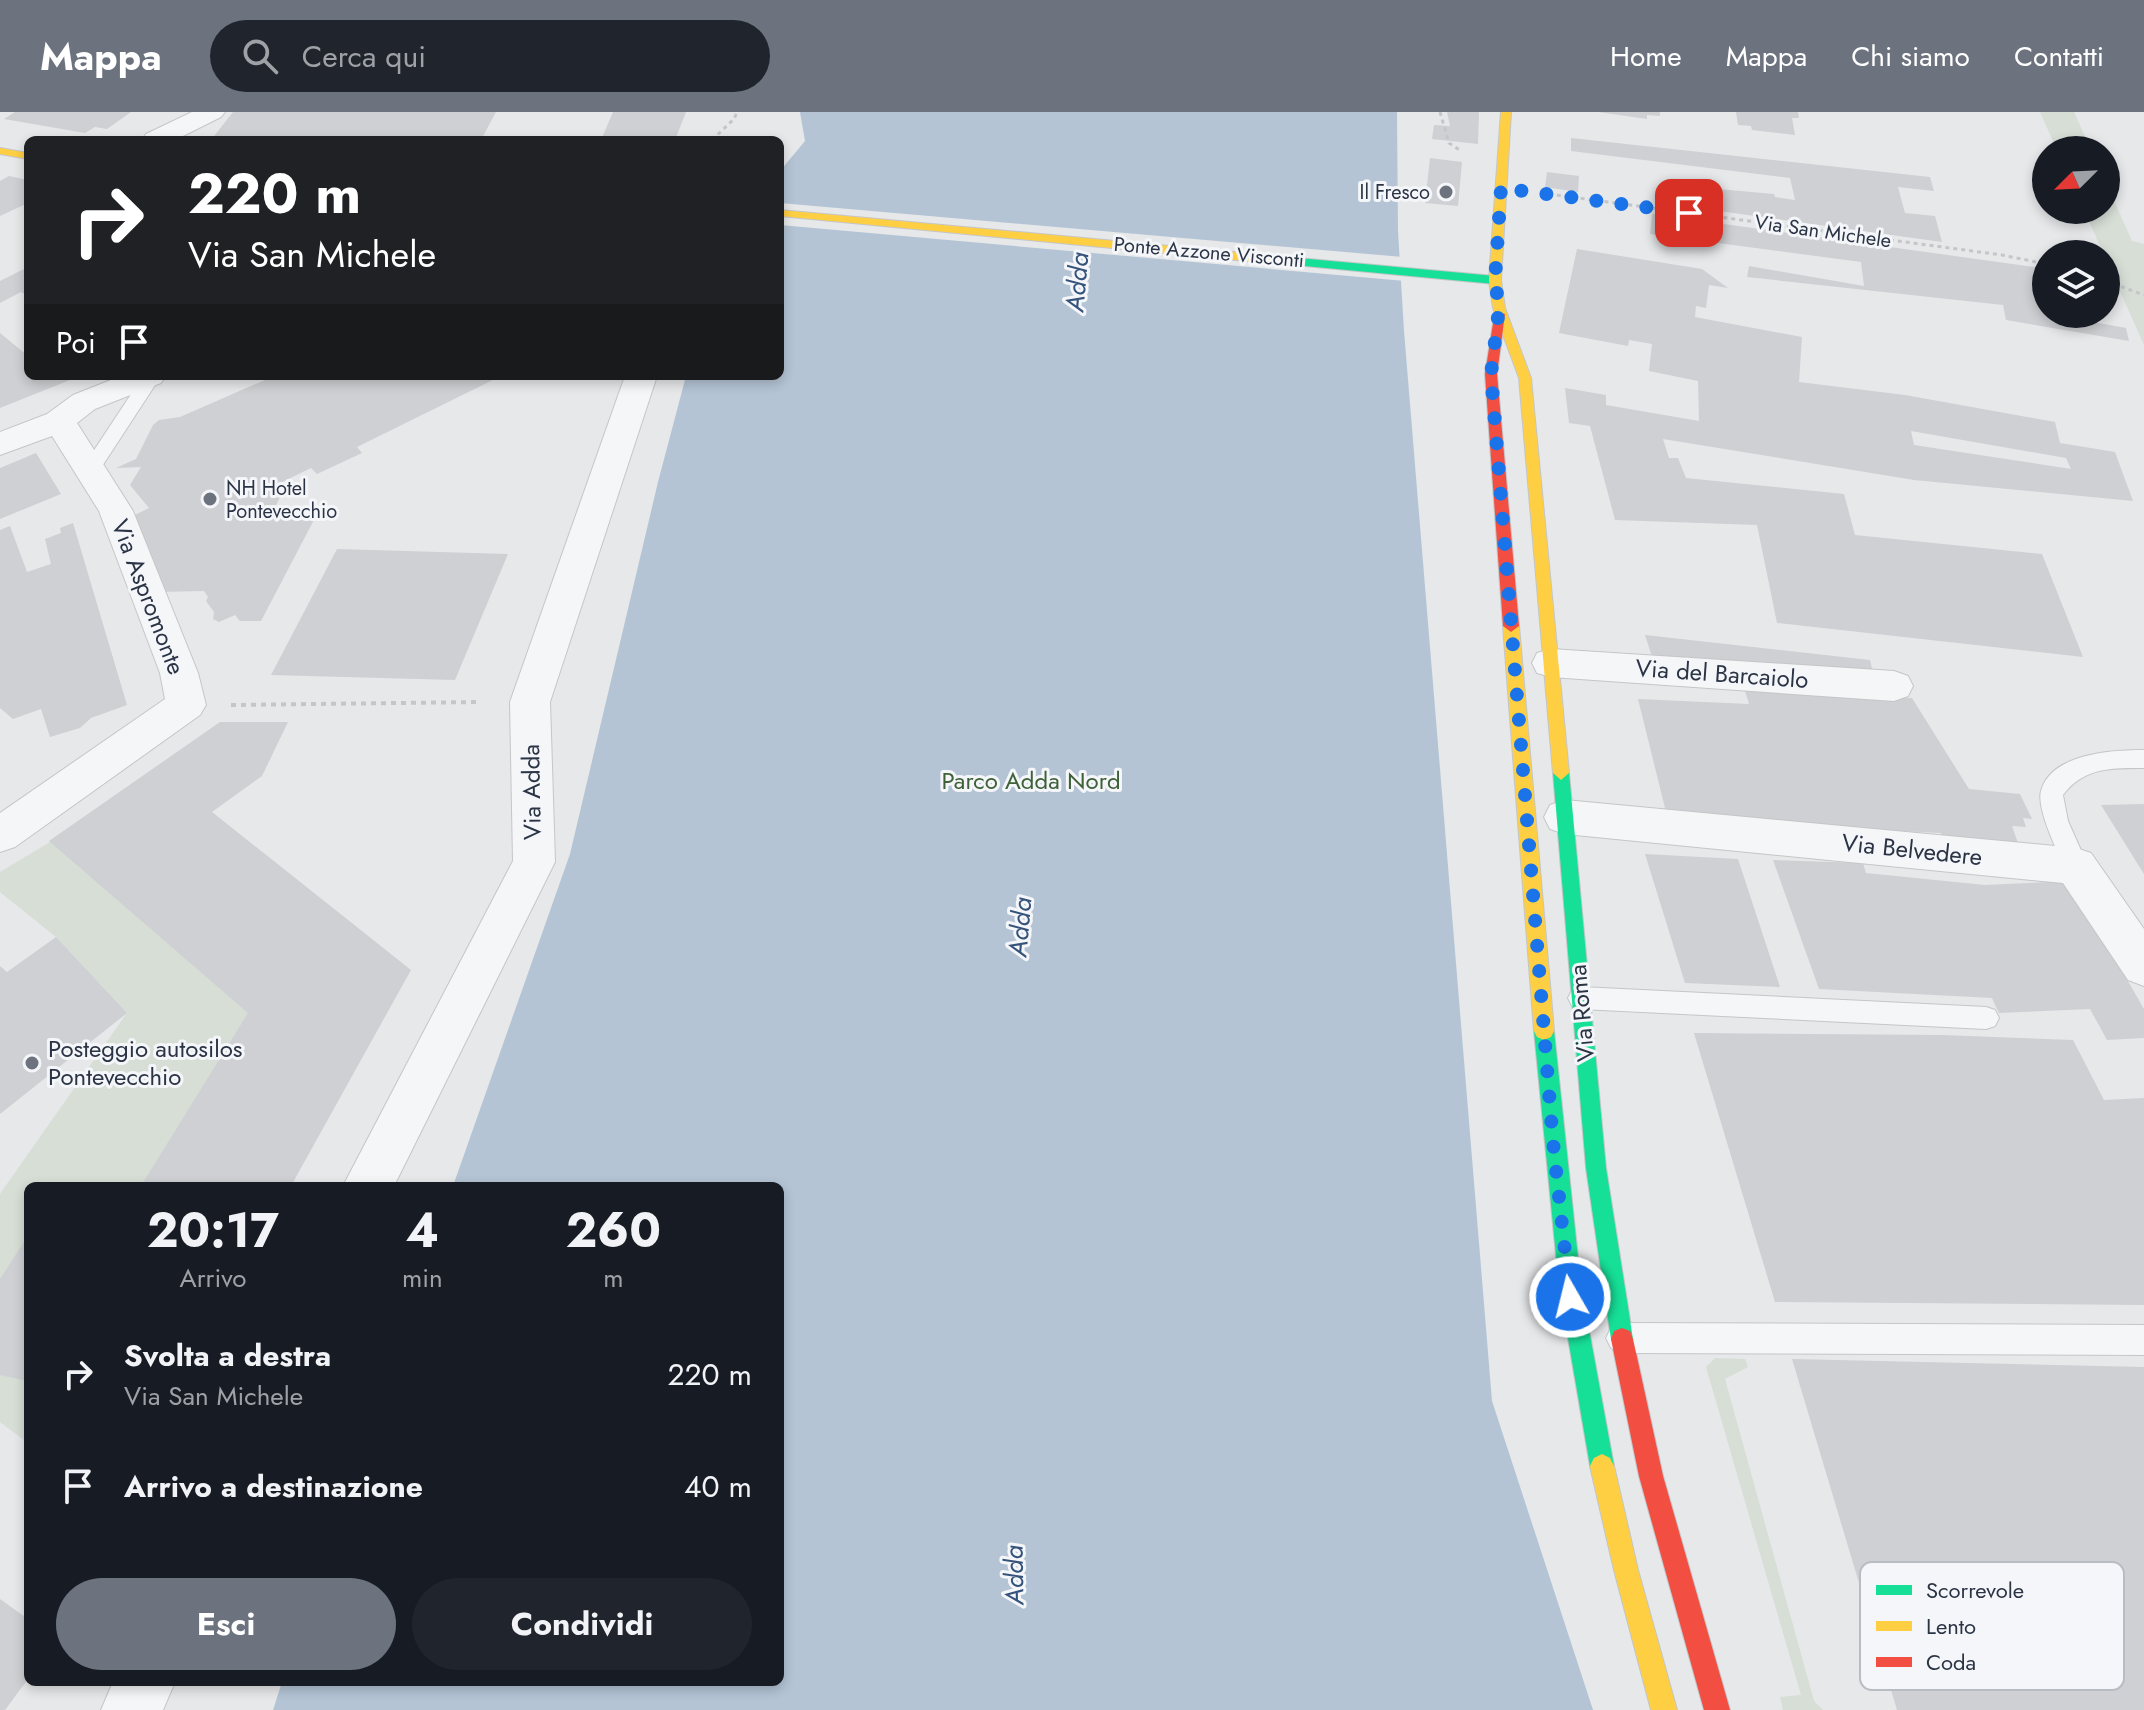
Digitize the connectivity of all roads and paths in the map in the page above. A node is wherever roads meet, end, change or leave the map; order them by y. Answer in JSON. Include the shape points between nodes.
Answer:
{"nodes":[{"id":1,"x":212,"y":112,"type":"edge"},
{"id":2,"x":737,"y":112,"type":"edge"},
{"id":3,"x":1506,"y":112,"type":"edge"},
{"id":4,"x":163,"y":136,"type":"edge"},
{"id":5,"x":716,"y":136,"type":"edge"},
{"id":6,"x":0,"y":151,"type":"edge"},
{"id":7,"x":24,"y":155,"type":"edge"},
{"id":8,"x":1501,"y":188,"type":"junction"},
{"id":9,"x":784,"y":213,"type":"edge"},
{"id":10,"x":2032,"y":261,"type":"edge"},
{"id":11,"x":1495,"y":280,"type":"junction"},
{"id":12,"x":2120,"y":286,"type":"edge"},
{"id":13,"x":2144,"y":295,"type":"edge"},
{"id":14,"x":1499,"y":308,"type":"junction"},
{"id":15,"x":141,"y":380,"type":"edge"},
{"id":16,"x":148,"y":380,"type":"edge"},
{"id":17,"x":640,"y":380,"type":"edge"},
{"id":18,"x":59,"y":421,"type":"junction"},
{"id":19,"x":0,"y":444,"type":"edge"},
{"id":20,"x":90,"y":470,"type":"junction"},
{"id":21,"x":1551,"y":663,"type":"junction"},
{"id":22,"x":1894,"y":686,"type":"dead end"},
{"id":23,"x":530,"y":702,"type":"junction"},
{"id":24,"x":186,"y":705,"type":"junction"},
{"id":25,"x":2144,"y":759,"type":"edge"},
{"id":26,"x":1565,"y":817,"type":"junction"},
{"id":27,"x":0,"y":835,"type":"edge"},
{"id":28,"x":2076,"y":866,"type":"junction"},
{"id":29,"x":2144,"y":966,"type":"edge"},
{"id":30,"x":1581,"y":998,"type":"junction"},
{"id":31,"x":1986,"y":1018,"type":"dead end"},
{"id":32,"x":370,"y":1182,"type":"edge"},
{"id":33,"x":1621,"y":1338,"type":"junction"},
{"id":34,"x":2144,"y":1340,"type":"edge"},
{"id":35,"x":142,"y":1686,"type":"edge"},
{"id":36,"x":132,"y":1710,"type":"edge"},
{"id":37,"x":1664,"y":1710,"type":"edge"},
{"id":38,"x":1717,"y":1710,"type":"edge"}],
"edges":[{"from":1,"to":4,"type":"street"},
{"from":2,"to":5,"type":"path"},
{"from":3,"to":8,"type":"main road","name":"Via Roma"},
{"from":6,"to":7,"type":"main road"},
{"from":8,"to":10,"type":"path","name":"Via San Michele"},
{"from":8,"to":11,"type":"main road","name":"Via Roma"},
{"from":9,"to":11,"type":"main road","name":"Ponte Azzone Visconti"},
{"from":11,"to":14,"type":"main road","name":"Via Roma"},
{"from":12,"to":13,"type":"path"},
{"from":14,"to":21,"type":"main road","name":"Via Roma","via":[[1525,378]]},
{"from":14,"to":37,"type":"main road","name":"Via Roma","via":[[1491,374],[1564,1250],[1604,1477]]},
{"from":15,"to":18,"type":"street","via":[[84,402]]},
{"from":16,"to":20,"type":"lane"},
{"from":17,"to":23,"type":"street","name":"Via Adda"},
{"from":18,"to":19,"type":"street"},
{"from":18,"to":20,"type":"street","name":"Via Aspromonte"},
{"from":20,"to":24,"type":"street","name":"Via Aspromonte","via":[[116,511],[179,673]]},
{"from":21,"to":22,"type":"street","name":"Via del Barcaiolo"},
{"from":21,"to":26,"type":"main road","name":"Via Roma"},
{"from":23,"to":24,"type":"path"},
{"from":23,"to":32,"type":"street","name":"Via Adda","via":[[534,862]]},
{"from":24,"to":27,"type":"street","name":"Via Aspromonte"},
{"from":25,"to":28,"type":"lane","via":[[2088,763],[2062,775],[2051,793]]},
{"from":26,"to":28,"type":"street","name":"Via Belvedere"},
{"from":26,"to":30,"type":"main road","name":"Via Roma"},
{"from":28,"to":29,"type":"street"},
{"from":30,"to":31,"type":"lane"},
{"from":30,"to":33,"type":"main road","name":"Via Roma","via":[[1601,1210]]},
{"from":33,"to":34,"type":"lane"},
{"from":33,"to":38,"type":"main road","name":"Via Roma","via":[[1651,1476]]},
{"from":35,"to":36,"type":"street"}]}
